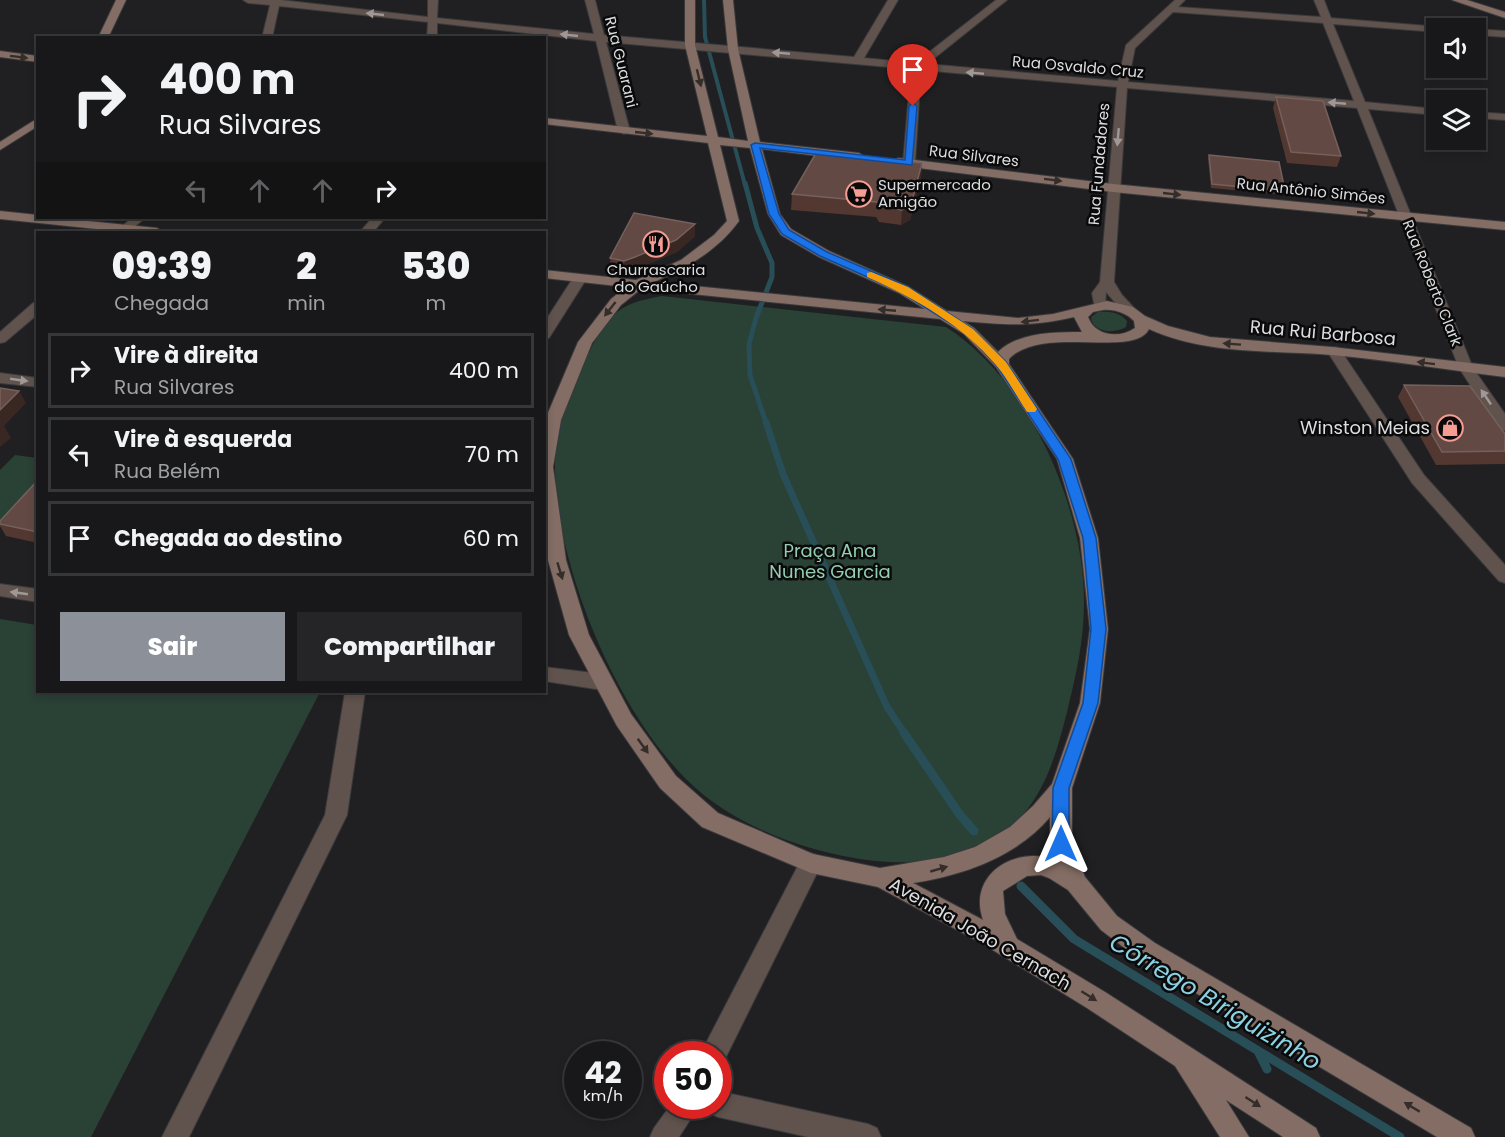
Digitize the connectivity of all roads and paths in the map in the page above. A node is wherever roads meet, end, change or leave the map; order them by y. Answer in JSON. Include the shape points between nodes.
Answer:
{"nodes":[{"id":1,"x":121,"y":0,"type":"edge"},
{"id":2,"x":248,"y":0,"type":"edge"},
{"id":3,"x":433,"y":0,"type":"edge"},
{"id":4,"x":590,"y":0,"type":"edge"},
{"id":5,"x":690,"y":0,"type":"edge"},
{"id":6,"x":728,"y":0,"type":"edge"},
{"id":7,"x":893,"y":0,"type":"edge"},
{"id":8,"x":1002,"y":0,"type":"edge"},
{"id":9,"x":1180,"y":0,"type":"edge"},
{"id":10,"x":1319,"y":0,"type":"edge"},
{"id":11,"x":1457,"y":0,"type":"edge"},
{"id":12,"x":275,"y":2,"type":"edge"},
{"id":13,"x":1171,"y":9,"type":"junction"},
{"id":14,"x":1505,"y":15,"type":"edge"},
{"id":15,"x":432,"y":21,"type":"junction"},
{"id":16,"x":1328,"y":21,"type":"junction"},
{"id":17,"x":1426,"y":28,"type":"edge"},
{"id":18,"x":1486,"y":33,"type":"edge"},
{"id":19,"x":1505,"y":34,"type":"edge"},
{"id":20,"x":104,"y":36,"type":"edge"},
{"id":21,"x":267,"y":36,"type":"edge"},
{"id":22,"x":432,"y":36,"type":"edge"},
{"id":23,"x":599,"y":38,"type":"junction"},
{"id":24,"x":694,"y":46,"type":"junction"},
{"id":25,"x":725,"y":48,"type":"junction"},
{"id":26,"x":0,"y":54,"type":"edge"},
{"id":27,"x":36,"y":59,"type":"edge"},
{"id":28,"x":858,"y":60,"type":"junction"},
{"id":29,"x":916,"y":67,"type":"junction"},
{"id":30,"x":1122,"y":86,"type":"junction"},
{"id":31,"x":1361,"y":105,"type":"junction"},
{"id":32,"x":1426,"y":111,"type":"edge"},
{"id":33,"x":1486,"y":116,"type":"edge"},
{"id":34,"x":1505,"y":117,"type":"edge"},
{"id":35,"x":546,"y":121,"type":"edge"},
{"id":36,"x":36,"y":122,"type":"edge"},
{"id":37,"x":624,"y":131,"type":"junction"},
{"id":38,"x":720,"y":141,"type":"junction"},
{"id":39,"x":750,"y":145,"type":"junction"},
{"id":40,"x":0,"y":147,"type":"edge"},
{"id":41,"x":909,"y":163,"type":"junction"},
{"id":42,"x":1113,"y":188,"type":"junction"},
{"id":43,"x":0,"y":215,"type":"edge"},
{"id":44,"x":1405,"y":217,"type":"junction"},
{"id":45,"x":138,"y":219,"type":"edge"},
{"id":46,"x":378,"y":219,"type":"edge"},
{"id":47,"x":1505,"y":226,"type":"edge"},
{"id":48,"x":123,"y":231,"type":"edge"},
{"id":49,"x":367,"y":231,"type":"edge"},
{"id":50,"x":546,"y":274,"type":"edge"},
{"id":51,"x":580,"y":278,"type":"junction"},
{"id":52,"x":1107,"y":282,"type":"junction"},
{"id":53,"x":638,"y":284,"type":"junction"},
{"id":54,"x":1093,"y":307,"type":"junction"},
{"id":55,"x":36,"y":308,"type":"edge"},
{"id":56,"x":945,"y":315,"type":"junction"},
{"id":57,"x":1135,"y":315,"type":"junction"},
{"id":58,"x":546,"y":332,"type":"edge"},
{"id":59,"x":1108,"y":338,"type":"junction"},
{"id":60,"x":0,"y":339,"type":"edge"},
{"id":61,"x":1334,"y":351,"type":"junction"},
{"id":62,"x":1002,"y":364,"type":"junction"},
{"id":63,"x":1466,"y":368,"type":"junction"},
{"id":64,"x":1505,"y":372,"type":"edge"},
{"id":65,"x":0,"y":378,"type":"edge"},
{"id":66,"x":36,"y":383,"type":"edge"},
{"id":67,"x":1505,"y":426,"type":"edge"},
{"id":68,"x":546,"y":455,"type":"edge"},
{"id":69,"x":546,"y":475,"type":"edge"},
{"id":70,"x":1505,"y":577,"type":"edge"},
{"id":71,"x":0,"y":590,"type":"edge"},
{"id":72,"x":36,"y":596,"type":"edge"},
{"id":73,"x":546,"y":674,"type":"edge"},
{"id":74,"x":602,"y":682,"type":"junction"},
{"id":75,"x":355,"y":693,"type":"edge"},
{"id":76,"x":1061,"y":788,"type":"junction"},
{"id":77,"x":811,"y":863,"type":"junction"},
{"id":78,"x":882,"y":878,"type":"junction"},
{"id":79,"x":1076,"y":884,"type":"junction"},
{"id":80,"x":1008,"y":946,"type":"junction"},
{"id":81,"x":721,"y":1041,"type":"edge"},
{"id":82,"x":1182,"y":1057,"type":"junction"},
{"id":83,"x":732,"y":1107,"type":"edge"},
{"id":84,"x":676,"y":1119,"type":"edge"},
{"id":85,"x":175,"y":1137,"type":"edge"},
{"id":86,"x":663,"y":1137,"type":"edge"},
{"id":87,"x":868,"y":1137,"type":"edge"},
{"id":88,"x":1236,"y":1137,"type":"edge"},
{"id":89,"x":1307,"y":1137,"type":"edge"},
{"id":90,"x":1462,"y":1137,"type":"edge"}],
"edges":[{"from":1,"to":20,"type":"main road"},
{"from":2,"to":12,"type":"street","name":"Rua Osvaldo Cruz"},
{"from":3,"to":15,"type":"street"},
{"from":4,"to":23,"type":"street","name":"Rua Guarani"},
{"from":5,"to":24,"type":"main road","name":"Avenida João Cernach"},
{"from":6,"to":25,"type":"main road"},
{"from":7,"to":28,"type":"street"},
{"from":8,"to":29,"type":"street"},
{"from":9,"to":13,"type":"street","name":"Rua Fundadores"},
{"from":10,"to":16,"type":"street","name":"Rua Roberto Clark"},
{"from":11,"to":14,"type":"main road"},
{"from":15,"to":12,"type":"street","name":"Rua Osvaldo Cruz","one_way":true},
{"from":12,"to":21,"type":"street"},
{"from":13,"to":16,"type":"street"},
{"from":13,"to":30,"type":"street","name":"Rua Fundadores","via":[[1131,47]]},
{"from":15,"to":22,"type":"street"},
{"from":23,"to":15,"type":"street","name":"Rua Osvaldo Cruz","one_way":true},
{"from":16,"to":17,"type":"street"},
{"from":16,"to":31,"type":"street","name":"Rua Roberto Clark"},
{"from":18,"to":19,"type":"street"},
{"from":23,"to":24,"type":"street","name":"Rua Osvaldo Cruz"},
{"from":23,"to":37,"type":"street","name":"Rua Guarani"},
{"from":24,"to":25,"type":"street","name":"Rua Osvaldo Cruz"},
{"from":24,"to":38,"type":"main road","name":"Avenida João Cernach","one_way":true},
{"from":28,"to":25,"type":"street","name":"Rua Osvaldo Cruz","one_way":true},
{"from":25,"to":39,"type":"main road"},
{"from":26,"to":27,"type":"main road","one_way":true},
{"from":28,"to":29,"type":"street","name":"Rua Osvaldo Cruz"},
{"from":30,"to":29,"type":"street","name":"Rua Osvaldo Cruz","one_way":true},
{"from":29,"to":41,"type":"street"},
{"from":31,"to":30,"type":"street","name":"Rua Osvaldo Cruz","one_way":true},
{"from":30,"to":42,"type":"street","name":"Rua Fundadores","one_way":true},
{"from":31,"to":32,"type":"street","name":"Rua Osvaldo Cruz"},
{"from":31,"to":44,"type":"street","name":"Rua Roberto Clark"},
{"from":33,"to":34,"type":"street"},
{"from":35,"to":37,"type":"main road","name":"Rua Silvares"},
{"from":36,"to":40,"type":"main road"},
{"from":37,"to":38,"type":"main road","name":"Rua Silvares","one_way":true},
{"from":38,"to":39,"type":"main road","name":"Rua Silvares"},
{"from":38,"to":53,"type":"main road","name":"Avenida João Cernach","via":[[733,220],[719,238],[686,263]]},
{"from":39,"to":41,"type":"main road","name":"Rua Silvares"},
{"from":39,"to":56,"type":"main road","via":[[774,214],[786,232],[904,290]]},
{"from":41,"to":42,"type":"main road","name":"Rua Silvares","one_way":true},
{"from":42,"to":44,"type":"main road","name":"Rua Antônio Simões","one_way":true},
{"from":42,"to":52,"type":"street","name":"Rua Fundadores"},
{"from":43,"to":48,"type":"main road"},
{"from":44,"to":47,"type":"main road","name":"Rua Antônio Simões"},
{"from":44,"to":63,"type":"street","name":"Rua Roberto Clark"},
{"from":45,"to":48,"type":"street"},
{"from":46,"to":49,"type":"street"},
{"from":50,"to":51,"type":"main road"},
{"from":51,"to":53,"type":"main road"},
{"from":51,"to":58,"type":"street"},
{"from":52,"to":54,"type":"street","name":"Rua Fundadores"},
{"from":52,"to":57,"type":"street"},
{"from":56,"to":53,"type":"main road","one_way":true},
{"from":53,"to":68,"type":"main road","name":"Avenida João Cernach","one_way":true,"via":[[616,302],[585,342],[553,420]]},
{"from":54,"to":56,"type":"main road","one_way":true,"via":[[1054,318],[1018,322]]},
{"from":54,"to":57,"type":"main road","name":"Rua Rui Barbosa","via":[[1115,306]]},
{"from":54,"to":59,"type":"main road","via":[[1081,317],[1081,322],[1091,332]]},
{"from":55,"to":60,"type":"street"},
{"from":56,"to":62,"type":"main road","via":[[969,331]]},
{"from":57,"to":59,"type":"main road","via":[[1142,330],[1137,335]]},
{"from":61,"to":57,"type":"main road","name":"Rua Rui Barbosa","one_way":true,"via":[[1193,340]]},
{"from":59,"to":62,"type":"main road","via":[[1045,338],[1011,347],[1001,358]]},
{"from":63,"to":61,"type":"main road","name":"Rua Rui Barbosa","one_way":true},
{"from":61,"to":70,"type":"street","via":[[1418,479]]},
{"from":62,"to":76,"type":"main road","via":[[1065,459],[1089,538],[1099,629],[1090,703]]},
{"from":63,"to":64,"type":"main road","name":"Rua Rui Barbosa"},
{"from":67,"to":63,"type":"street","name":"Rua Roberto Clark","one_way":true},
{"from":65,"to":66,"type":"street","one_way":true},
{"from":69,"to":74,"type":"main road","name":"Avenida João Cernach","one_way":true,"via":[[557,560],[579,634]]},
{"from":72,"to":71,"type":"street","one_way":true},
{"from":73,"to":74,"type":"street"},
{"from":74,"to":77,"type":"main road","name":"Avenida João Cernach","one_way":true,"via":[[668,782],[710,820]]},
{"from":75,"to":85,"type":"street","via":[[336,815]]},
{"from":78,"to":76,"type":"main road","one_way":true,"via":[[923,873],[973,859],[1004,844],[1034,820]]},
{"from":76,"to":79,"type":"main road","via":[[1061,844]]},
{"from":77,"to":78,"type":"main road","name":"Avenida João Cernach"},
{"from":77,"to":81,"type":"street"},
{"from":78,"to":80,"type":"main road","name":"Avenida João Cernach"},
{"from":79,"to":80,"type":"main road","via":[[1056,869],[1033,863],[995,882],[992,912]]},
{"from":90,"to":79,"type":"main road","one_way":true,"via":[[1147,951],[1109,923]]},
{"from":80,"to":82,"type":"main road","name":"Avenida João Cernach","one_way":true},
{"from":82,"to":88,"type":"main road"},
{"from":82,"to":89,"type":"main road","name":"Avenida João Cernach","one_way":true},
{"from":83,"to":87,"type":"street"},
{"from":84,"to":86,"type":"street"}]}
